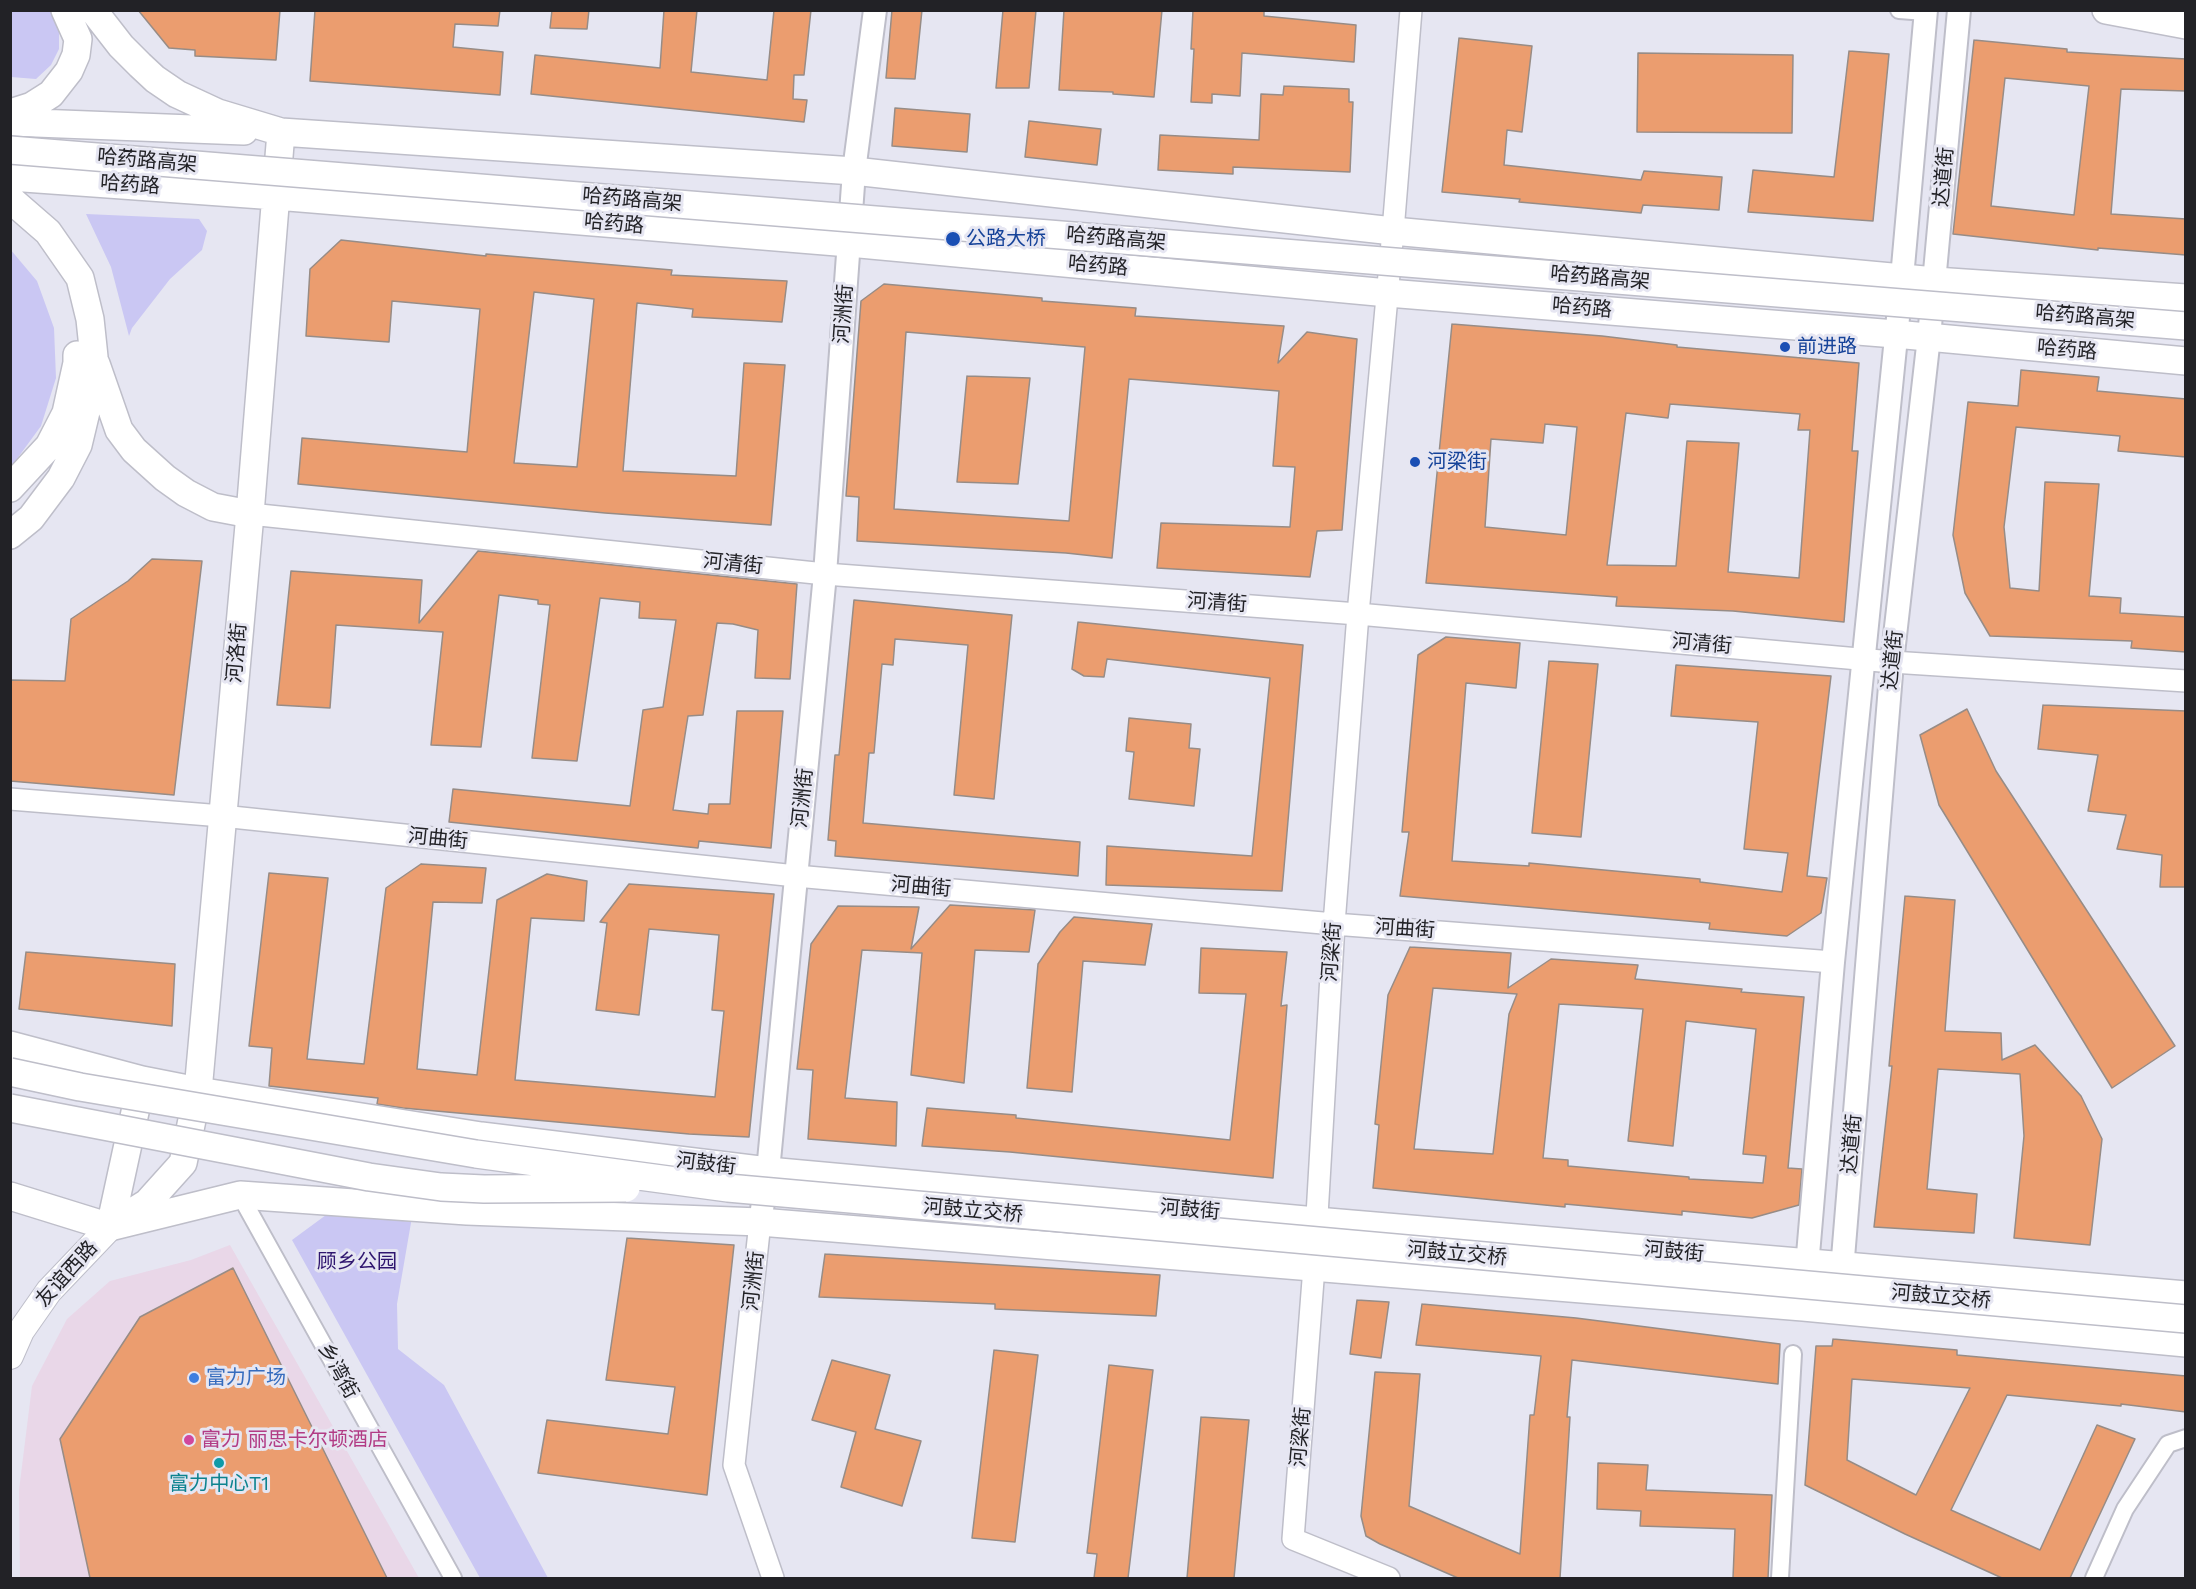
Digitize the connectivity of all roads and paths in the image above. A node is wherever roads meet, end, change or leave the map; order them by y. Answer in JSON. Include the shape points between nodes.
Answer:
{"nodes":[{"id":1,"x":65,"y":10,"type":"edge"},
{"id":2,"x":93,"y":10,"type":"edge"},
{"id":3,"x":875,"y":10,"type":"edge"},
{"id":4,"x":1411,"y":10,"type":"edge"},
{"id":5,"x":1899,"y":10,"type":"edge"},
{"id":6,"x":1959,"y":10,"type":"edge"},
{"id":7,"x":2106,"y":10,"type":"edge"},
{"id":8,"x":1926,"y":11,"type":"edge"},
{"id":9,"x":2186,"y":25,"type":"edge"},
{"id":10,"x":10,"y":113,"type":"edge"},
{"id":11,"x":10,"y":122,"type":"edge"},
{"id":12,"x":281,"y":132,"type":"junction"},
{"id":13,"x":10,"y":150,"type":"edge"},
{"id":14,"x":854,"y":171,"type":"junction"},
{"id":15,"x":10,"y":177,"type":"edge"},
{"id":16,"x":10,"y":199,"type":"edge"},
{"id":17,"x":275,"y":205,"type":"junction"},
{"id":18,"x":10,"y":221,"type":"edge"},
{"id":19,"x":1394,"y":231,"type":"junction"},
{"id":20,"x":849,"y":243,"type":"junction"},
{"id":21,"x":1902,"y":278,"type":"junction"},
{"id":22,"x":1935,"y":281,"type":"junction"},
{"id":23,"x":1388,"y":293,"type":"junction"},
{"id":24,"x":2186,"y":298,"type":"edge"},
{"id":25,"x":2186,"y":326,"type":"edge"},
{"id":26,"x":1895,"y":334,"type":"junction"},
{"id":27,"x":1929,"y":338,"type":"junction"},
{"id":28,"x":94,"y":357,"type":"junction"},
{"id":29,"x":2186,"y":361,"type":"edge"},
{"id":30,"x":10,"y":488,"type":"edge"},
{"id":31,"x":250,"y":514,"type":"junction"},
{"id":32,"x":10,"y":535,"type":"edge"},
{"id":33,"x":825,"y":573,"type":"junction"},
{"id":34,"x":1358,"y":614,"type":"junction"},
{"id":35,"x":1863,"y":658,"type":"junction"},
{"id":36,"x":1892,"y":662,"type":"junction"},
{"id":37,"x":2186,"y":681,"type":"edge"},
{"id":38,"x":10,"y":799,"type":"edge"},
{"id":39,"x":222,"y":816,"type":"junction"},
{"id":40,"x":796,"y":876,"type":"junction"},
{"id":41,"x":1334,"y":924,"type":"junction"},
{"id":42,"x":1833,"y":962,"type":"junction"},
{"id":43,"x":10,"y":1045,"type":"edge"},
{"id":44,"x":10,"y":1072,"type":"edge"},
{"id":45,"x":142,"y":1080,"type":"junction"},
{"id":46,"x":198,"y":1091,"type":"junction"},
{"id":47,"x":10,"y":1108,"type":"edge"},
{"id":48,"x":768,"y":1171,"type":"junction"},
{"id":49,"x":728,"y":1188,"type":"junction"},
{"id":50,"x":240,"y":1195,"type":"junction"},
{"id":51,"x":10,"y":1196,"type":"edge"},
{"id":52,"x":1316,"y":1221,"type":"junction"},
{"id":53,"x":760,"y":1222,"type":"junction"},
{"id":54,"x":110,"y":1227,"type":"junction"},
{"id":55,"x":1808,"y":1264,"type":"junction"},
{"id":56,"x":1843,"y":1265,"type":"junction"},
{"id":57,"x":1314,"y":1267,"type":"junction"},
{"id":58,"x":2186,"y":1295,"type":"edge"},
{"id":59,"x":1803,"y":1307,"type":"junction"},
{"id":60,"x":1837,"y":1310,"type":"junction"},
{"id":61,"x":2186,"y":1319,"type":"edge"},
{"id":62,"x":2186,"y":1343,"type":"edge"},
{"id":63,"x":1793,"y":1354,"type":"dead end"},
{"id":64,"x":10,"y":1356,"type":"edge"},
{"id":65,"x":2186,"y":1438,"type":"edge"},
{"id":66,"x":453,"y":1578,"type":"edge"},
{"id":67,"x":773,"y":1578,"type":"edge"},
{"id":68,"x":1384,"y":1578,"type":"edge"},
{"id":69,"x":1780,"y":1578,"type":"edge"},
{"id":70,"x":2094,"y":1578,"type":"edge"}],
"edges":[{"from":1,"to":10,"type":"highway","via":[[78,39],[69,71],[51,94]]},
{"from":2,"to":12,"type":"highway","via":[[155,79],[177,94],[218,113]]},
{"from":3,"to":14,"type":"main road","name":"河洲街"},
{"from":4,"to":19,"type":"street","name":"河梁街"},
{"from":5,"to":8,"type":"street"},
{"from":6,"to":22,"type":"main road","name":"达道街"},
{"from":7,"to":9,"type":"highway"},
{"from":8,"to":21,"type":"main road","name":"达道街"},
{"from":11,"to":12,"type":"highway"},
{"from":12,"to":14,"type":"highway"},
{"from":12,"to":17,"type":"highway","name":"河洛街"},
{"from":13,"to":25,"type":"highway","name":"哈药路高架","bridge":true},
{"from":14,"to":19,"type":"highway"},
{"from":14,"to":20,"type":"main road","name":"河洲街"},
{"from":15,"to":17,"type":"highway","name":"哈药路"},
{"from":16,"to":28,"type":"highway","via":[[48,232],[80,278]]},
{"from":17,"to":20,"type":"highway","name":"哈药路"},
{"from":17,"to":31,"type":"highway","name":"河洛街"},
{"from":18,"to":30,"type":"highway","via":[[24,230],[55,267],[70,296],[77,363],[66,413],[49,446]]},
{"from":19,"to":21,"type":"highway"},
{"from":19,"to":23,"type":"street","name":"河梁街"},
{"from":20,"to":23,"type":"highway","name":"哈药路"},
{"from":20,"to":33,"type":"main road","name":"河洲街"},
{"from":21,"to":22,"type":"highway"},
{"from":21,"to":26,"type":"main road","name":"达道街"},
{"from":22,"to":24,"type":"highway"},
{"from":22,"to":27,"type":"main road","name":"达道街"},
{"from":23,"to":26,"type":"highway","name":"哈药路"},
{"from":23,"to":34,"type":"street","name":"河梁街"},
{"from":26,"to":27,"type":"highway","name":"哈药路"},
{"from":26,"to":35,"type":"main road","name":"达道街"},
{"from":27,"to":29,"type":"highway","name":"哈药路"},
{"from":27,"to":36,"type":"main road","name":"达道街"},
{"from":28,"to":31,"type":"highway","via":[[119,430],[134,450],[186,493],[213,507]]},
{"from":28,"to":32,"type":"highway","via":[[78,445],[61,478],[31,518]]},
{"from":31,"to":33,"type":"street","name":"河清街"},
{"from":31,"to":39,"type":"highway","name":"河洛街"},
{"from":33,"to":34,"type":"street","name":"河清街"},
{"from":33,"to":40,"type":"main road","name":"河洲街"},
{"from":34,"to":35,"type":"street","name":"河清街"},
{"from":34,"to":41,"type":"street","name":"河梁街"},
{"from":35,"to":36,"type":"street","name":"河清街"},
{"from":35,"to":42,"type":"main road","name":"达道街"},
{"from":36,"to":37,"type":"street","name":"河清街"},
{"from":36,"to":56,"type":"main road","name":"达道街"},
{"from":38,"to":39,"type":"street","name":"河曲街"},
{"from":39,"to":40,"type":"street","name":"河曲街"},
{"from":39,"to":46,"type":"highway","name":"河洛街"},
{"from":40,"to":41,"type":"street","name":"河曲街"},
{"from":40,"to":48,"type":"main road","name":"河洲街"},
{"from":41,"to":42,"type":"street","name":"河曲街"},
{"from":41,"to":52,"type":"street","name":"河梁街"},
{"from":42,"to":55,"type":"main road","name":"达道街"},
{"from":43,"to":45,"type":"highway","name":"河鼓街"},
{"from":44,"to":49,"type":"highway","bridge":true,"via":[[476,1154]]},
{"from":45,"to":46,"type":"highway","name":"河鼓街"},
{"from":45,"to":54,"type":"highway"},
{"from":46,"to":48,"type":"highway","name":"河鼓街","via":[[481,1136]]},
{"from":46,"to":54,"type":"highway","name":"河洛街","via":[[183,1163],[147,1203]]},
{"from":47,"to":49,"type":"highway","bridge":true,"via":[[369,1177],[441,1186]]},
{"from":48,"to":52,"type":"highway","name":"河鼓街"},
{"from":48,"to":53,"type":"main road","name":"河洲街"},
{"from":49,"to":61,"type":"highway","name":"河鼓立交桥","bridge":true},
{"from":50,"to":53,"type":"highway","via":[[467,1211]]},
{"from":50,"to":54,"type":"highway"},
{"from":50,"to":66,"type":"street","name":"乡湾街"},
{"from":51,"to":54,"type":"highway"},
{"from":52,"to":55,"type":"highway","name":"河鼓街"},
{"from":52,"to":57,"type":"street","name":"河梁街"},
{"from":53,"to":57,"type":"highway"},
{"from":53,"to":67,"type":"street","name":"河洲街","via":[[734,1465]]},
{"from":54,"to":64,"type":"main road","name":"友谊西路","via":[[49,1291],[21,1331]]},
{"from":55,"to":56,"type":"highway","name":"河鼓街"},
{"from":55,"to":59,"type":"main road","name":"达道街"},
{"from":56,"to":58,"type":"highway","name":"河鼓街"},
{"from":56,"to":60,"type":"main road","name":"达道街"},
{"from":57,"to":59,"type":"highway"},
{"from":57,"to":68,"type":"street","name":"河梁街","via":[[1293,1539]]},
{"from":59,"to":60,"type":"highway"},
{"from":60,"to":62,"type":"highway"},
{"from":63,"to":69,"type":"street"},
{"from":65,"to":70,"type":"street","via":[[2168,1444],[2125,1509]]}]}
